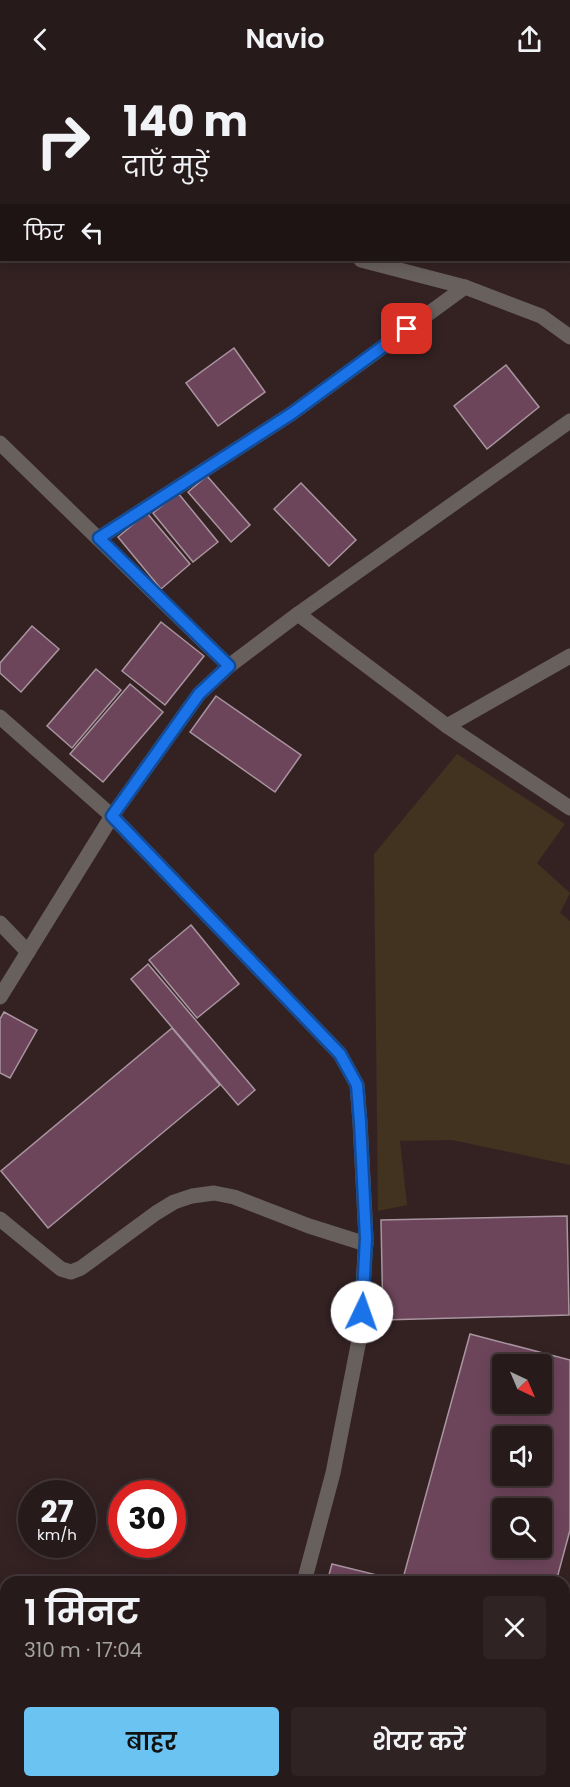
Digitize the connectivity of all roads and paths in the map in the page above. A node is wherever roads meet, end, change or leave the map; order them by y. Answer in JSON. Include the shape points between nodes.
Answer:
{"nodes":[{"id":1,"x":365,"y":261,"type":"edge"},
{"id":2,"x":465,"y":287,"type":"junction"},
{"id":3,"x":570,"y":337,"type":"edge"},
{"id":4,"x":570,"y":421,"type":"edge"},
{"id":5,"x":0,"y":443,"type":"edge"},
{"id":6,"x":99,"y":538,"type":"junction"},
{"id":7,"x":298,"y":614,"type":"junction"},
{"id":8,"x":570,"y":656,"type":"edge"},
{"id":9,"x":229,"y":666,"type":"junction"},
{"id":10,"x":0,"y":717,"type":"edge"},
{"id":11,"x":447,"y":726,"type":"junction"},
{"id":12,"x":570,"y":808,"type":"edge"},
{"id":13,"x":112,"y":816,"type":"junction"},
{"id":14,"x":0,"y":923,"type":"edge"},
{"id":15,"x":28,"y":952,"type":"junction"},
{"id":16,"x":0,"y":997,"type":"edge"},
{"id":17,"x":0,"y":1219,"type":"edge"},
{"id":18,"x":366,"y":1244,"type":"junction"},
{"id":19,"x":306,"y":1576,"type":"edge"}],
"edges":[{"from":1,"to":2,"type":"street"},
{"from":2,"to":3,"type":"street","via":[[541,316]]},
{"from":2,"to":6,"type":"street","via":[[291,414]]},
{"from":4,"to":7,"type":"street"},
{"from":5,"to":6,"type":"street"},
{"from":6,"to":9,"type":"street"},
{"from":7,"to":9,"type":"street"},
{"from":7,"to":11,"type":"street"},
{"from":8,"to":11,"type":"street"},
{"from":9,"to":13,"type":"street","via":[[199,694]]},
{"from":10,"to":13,"type":"street"},
{"from":11,"to":12,"type":"street"},
{"from":13,"to":15,"type":"street"},
{"from":13,"to":18,"type":"street","via":[[340,1054],[357,1085]]},
{"from":14,"to":15,"type":"street"},
{"from":15,"to":16,"type":"street"},
{"from":17,"to":18,"type":"street","via":[[61,1269],[71,1272],[156,1213],[192,1196],[234,1197]]},
{"from":18,"to":19,"type":"street","via":[[360,1335],[333,1473]]}]}
